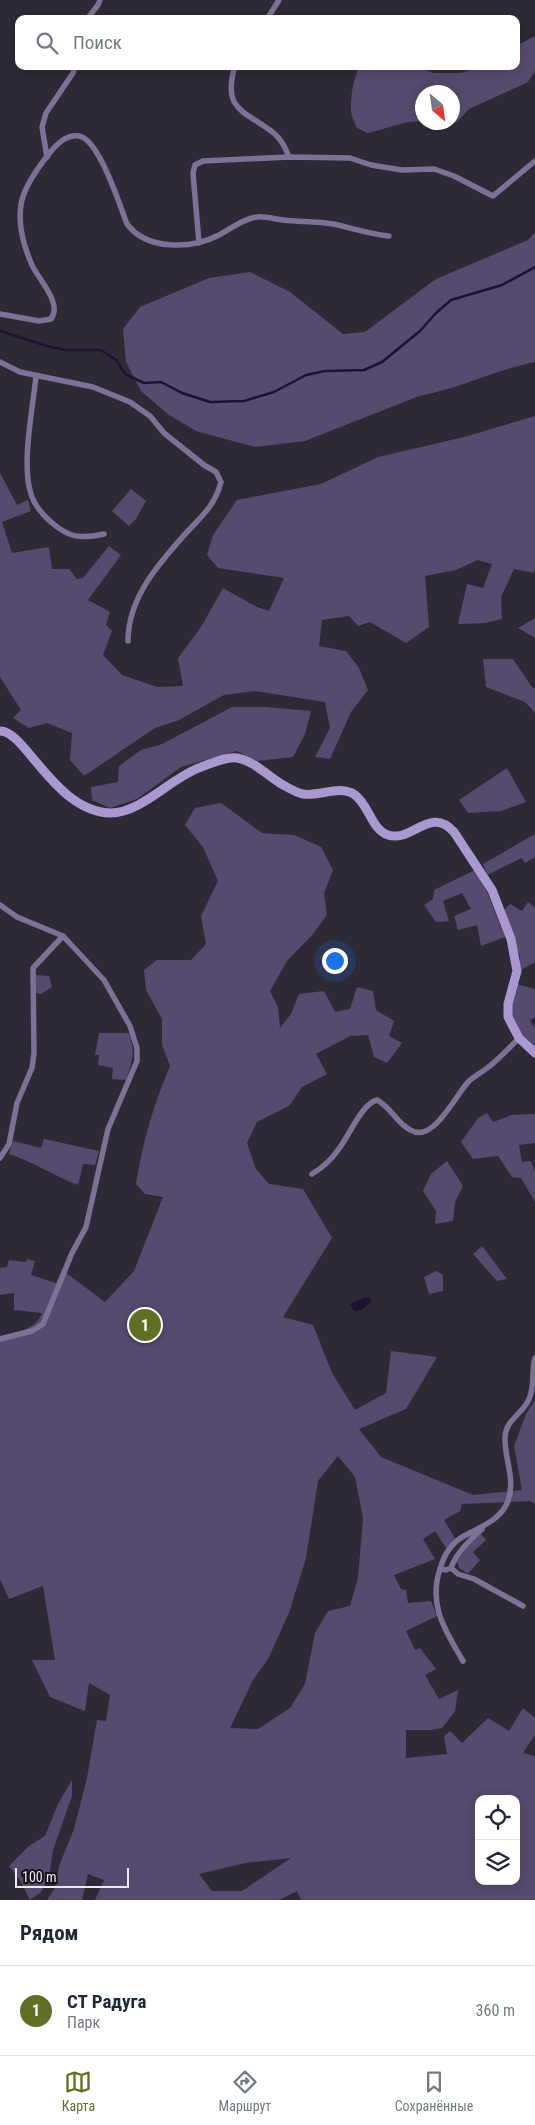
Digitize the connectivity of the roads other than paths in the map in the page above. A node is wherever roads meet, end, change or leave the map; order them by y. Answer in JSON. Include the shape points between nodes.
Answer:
{"nodes":[{"id":1,"x":100,"y":0,"type":"edge"},
{"id":2,"x":280,"y":0,"type":"edge"},
{"id":3,"x":90,"y":15,"type":"edge"},
{"id":4,"x":271,"y":15,"type":"edge"},
{"id":5,"x":74,"y":70,"type":"edge"},
{"id":6,"x":234,"y":70,"type":"edge"},
{"id":7,"x":47,"y":157,"type":"junction"},
{"id":8,"x":289,"y":157,"type":"junction"},
{"id":9,"x":535,"y":161,"type":"edge"},
{"id":10,"x":389,"y":236,"type":"dead end"},
{"id":11,"x":199,"y":243,"type":"junction"},
{"id":12,"x":0,"y":314,"type":"edge"},
{"id":13,"x":0,"y":362,"type":"edge"},
{"id":14,"x":36,"y":376,"type":"junction"},
{"id":15,"x":104,"y":534,"type":"dead end"},
{"id":16,"x":128,"y":640,"type":"dead end"},
{"id":17,"x":0,"y":731,"type":"edge"},
{"id":18,"x":0,"y":904,"type":"edge"},
{"id":19,"x":63,"y":936,"type":"junction"},
{"id":20,"x":519,"y":1038,"type":"junction"},
{"id":21,"x":535,"y":1053,"type":"edge"},
{"id":22,"x":0,"y":1158,"type":"edge"},
{"id":23,"x":312,"y":1174,"type":"dead end"},
{"id":24,"x":0,"y":1339,"type":"edge"},
{"id":25,"x":535,"y":1358,"type":"edge"},
{"id":26,"x":491,"y":1521,"type":"junction"},
{"id":27,"x":451,"y":1568,"type":"junction"},
{"id":28,"x":440,"y":1569,"type":"junction"},
{"id":29,"x":523,"y":1606,"type":"dead end"},
{"id":30,"x":462,"y":1661,"type":"dead end"}],
"edges":[{"from":1,"to":3,"type":"street"},
{"from":2,"to":4,"type":"street"},
{"from":5,"to":7,"type":"street","via":[[46,113],[42,127]]},
{"from":6,"to":8,"type":"street","via":[[230,82],[236,105],[275,134]]},
{"from":7,"to":11,"type":"street","via":[[68,137],[81,136],[110,174],[132,230],[157,242],[175,245]]},
{"from":7,"to":12,"type":"street","via":[[27,188],[21,204],[20,223],[26,250],[50,297],[54,315],[51,319],[39,321]]},
{"from":8,"to":9,"type":"street","via":[[350,158],[402,170],[434,169],[493,196]]},
{"from":8,"to":11,"type":"street","via":[[203,161],[196,165],[192,173]]},
{"from":10,"to":11,"type":"street","via":[[333,224],[257,217]]},
{"from":13,"to":14,"type":"street"},
{"from":14,"to":15,"type":"street","via":[[27,479],[31,496],[41,513],[58,528],[83,538]]},
{"from":14,"to":16,"type":"street","via":[[93,387],[130,402],[150,416],[164,433],[216,472],[222,482],[217,499],[153,571],[140,593],[128,625]]},
{"from":17,"to":20,"type":"street","via":[[10,732],[69,797],[101,812],[131,808],[187,772],[236,758],[296,792],[353,793],[362,801],[379,829],[391,836],[433,822],[445,824],[454,832],[492,890],[511,939],[517,971],[508,1017]]},
{"from":18,"to":19,"type":"street","via":[[17,917]]},
{"from":19,"to":22,"type":"street","via":[[33,968],[32,1068],[17,1102],[9,1144]]},
{"from":19,"to":24,"type":"street","via":[[104,980],[130,1026],[137,1048],[137,1061],[108,1129],[86,1227],[43,1324],[32,1331]]},
{"from":20,"to":21,"type":"street"},
{"from":20,"to":23,"type":"street","via":[[492,1065],[469,1081],[440,1120],[426,1131],[415,1132],[381,1102],[372,1102],[362,1111],[338,1151]]},
{"from":25,"to":26,"type":"street","via":[[529,1401],[508,1424],[505,1437],[510,1464],[508,1501],[502,1512]]},
{"from":26,"to":27,"type":"street","via":[[471,1539],[452,1562]]},
{"from":26,"to":28,"type":"street","via":[[449,1548]]},
{"from":27,"to":28,"type":"street"},
{"from":27,"to":29,"type":"street"},
{"from":28,"to":30,"type":"street","via":[[435,1600],[444,1630]]}]}
